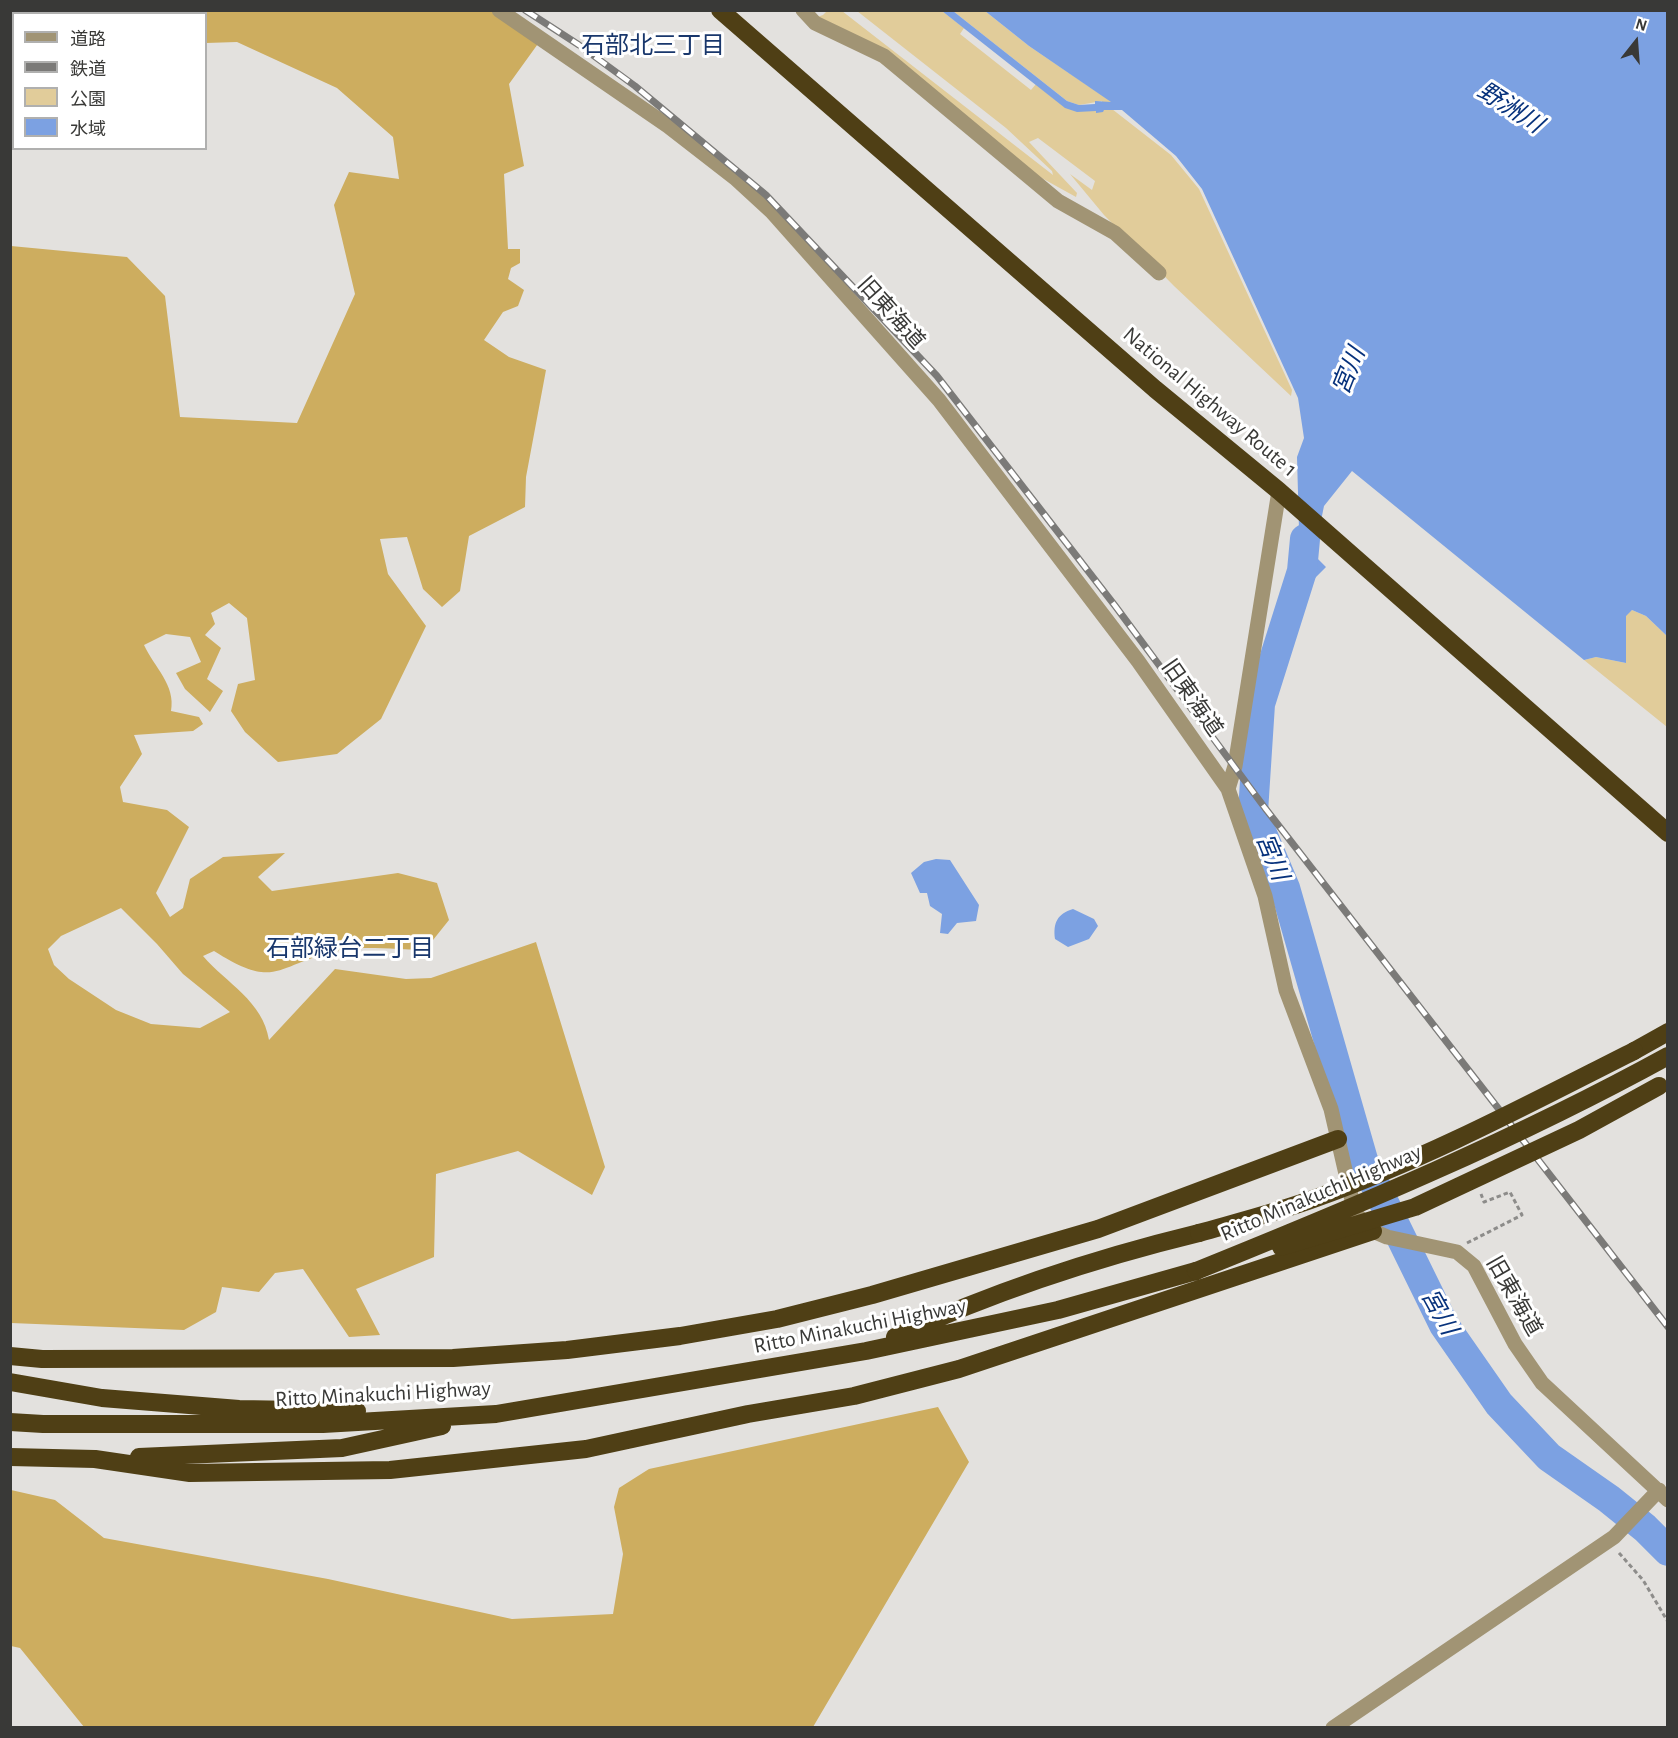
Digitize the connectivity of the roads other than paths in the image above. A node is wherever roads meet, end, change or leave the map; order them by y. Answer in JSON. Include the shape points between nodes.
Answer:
{"nodes":[{"id":1,"x":499,"y":10,"type":"edge"},
{"id":2,"x":720,"y":10,"type":"edge"},
{"id":3,"x":803,"y":10,"type":"edge"},
{"id":4,"x":1159,"y":273,"type":"dead end"},
{"id":5,"x":1285,"y":497,"type":"junction"},
{"id":6,"x":1228,"y":789,"type":"junction"},
{"id":7,"x":1668,"y":833,"type":"edge"},
{"id":8,"x":1668,"y":1032,"type":"edge"},
{"id":9,"x":1668,"y":1056,"type":"edge"},
{"id":10,"x":1664,"y":1084,"type":"edge"},
{"id":11,"x":1338,"y":1139,"type":"junction"},
{"id":12,"x":1373,"y":1231,"type":"junction"},
{"id":13,"x":1196,"y":1271,"type":"junction"},
{"id":14,"x":866,"y":1351,"type":"junction"},
{"id":15,"x":10,"y":1356,"type":"edge"},
{"id":16,"x":10,"y":1382,"type":"edge"},
{"id":17,"x":496,"y":1414,"type":"junction"},
{"id":18,"x":10,"y":1422,"type":"edge"},
{"id":19,"x":10,"y":1457,"type":"edge"},
{"id":20,"x":96,"y":1459,"type":"junction"},
{"id":21,"x":1663,"y":1495,"type":"edge"},
{"id":22,"x":1333,"y":1728,"type":"edge"}],
"edges":[{"from":1,"to":6,"type":"street","name":"旧東海道","via":[[707,154],[772,212],[939,400],[1138,662]]},
{"from":2,"to":5,"type":"highway","name":"National Highway Route 1","via":[[1155,389]]},
{"from":3,"to":4,"type":"street","via":[[815,22],[884,56],[1059,201],[1114,233]]},
{"from":5,"to":6,"type":"street"},
{"from":5,"to":7,"type":"highway","name":"National Highway Route 1"},
{"from":6,"to":11,"type":"street","name":"旧東海道","via":[[1264,896],[1286,990],[1331,1109]]},
{"from":8,"to":14,"type":"highway","bridge":true,"via":[[1400,1166],[1315,1199],[1108,1255],[966,1304]]},
{"from":9,"to":13,"type":"highway","name":"Ritto Minakuchi Highway","bridge":true,"via":[[1453,1164]]},
{"from":10,"to":13,"type":"highway","bridge":true,"via":[[1579,1130],[1415,1207]]},
{"from":11,"to":12,"type":"street","name":"旧東海道","via":[[1354,1213]]},
{"from":11,"to":15,"type":"highway","via":[[1098,1229],[872,1295],[680,1336],[567,1350],[453,1358]]},
{"from":12,"to":20,"type":"highway","via":[[959,1369],[854,1396],[586,1449],[390,1470],[190,1473]]},
{"from":12,"to":21,"type":"street","name":"旧東海道","via":[[1391,1239],[1457,1252],[1474,1266],[1515,1344],[1542,1383]]},
{"from":13,"to":14,"type":"highway","name":"Ritto Minakuchi Highway","via":[[1058,1310]]},
{"from":14,"to":17,"type":"highway","name":"Ritto Minakuchi Highway"},
{"from":16,"to":17,"type":"highway","via":[[102,1398],[239,1409]]},
{"from":17,"to":18,"type":"highway","name":"Ritto Minakuchi Highway","via":[[323,1424]]},
{"from":17,"to":20,"type":"highway","via":[[342,1448]]},
{"from":19,"to":20,"type":"highway"},
{"from":21,"to":22,"type":"street","via":[[1611,1539]]}]}
